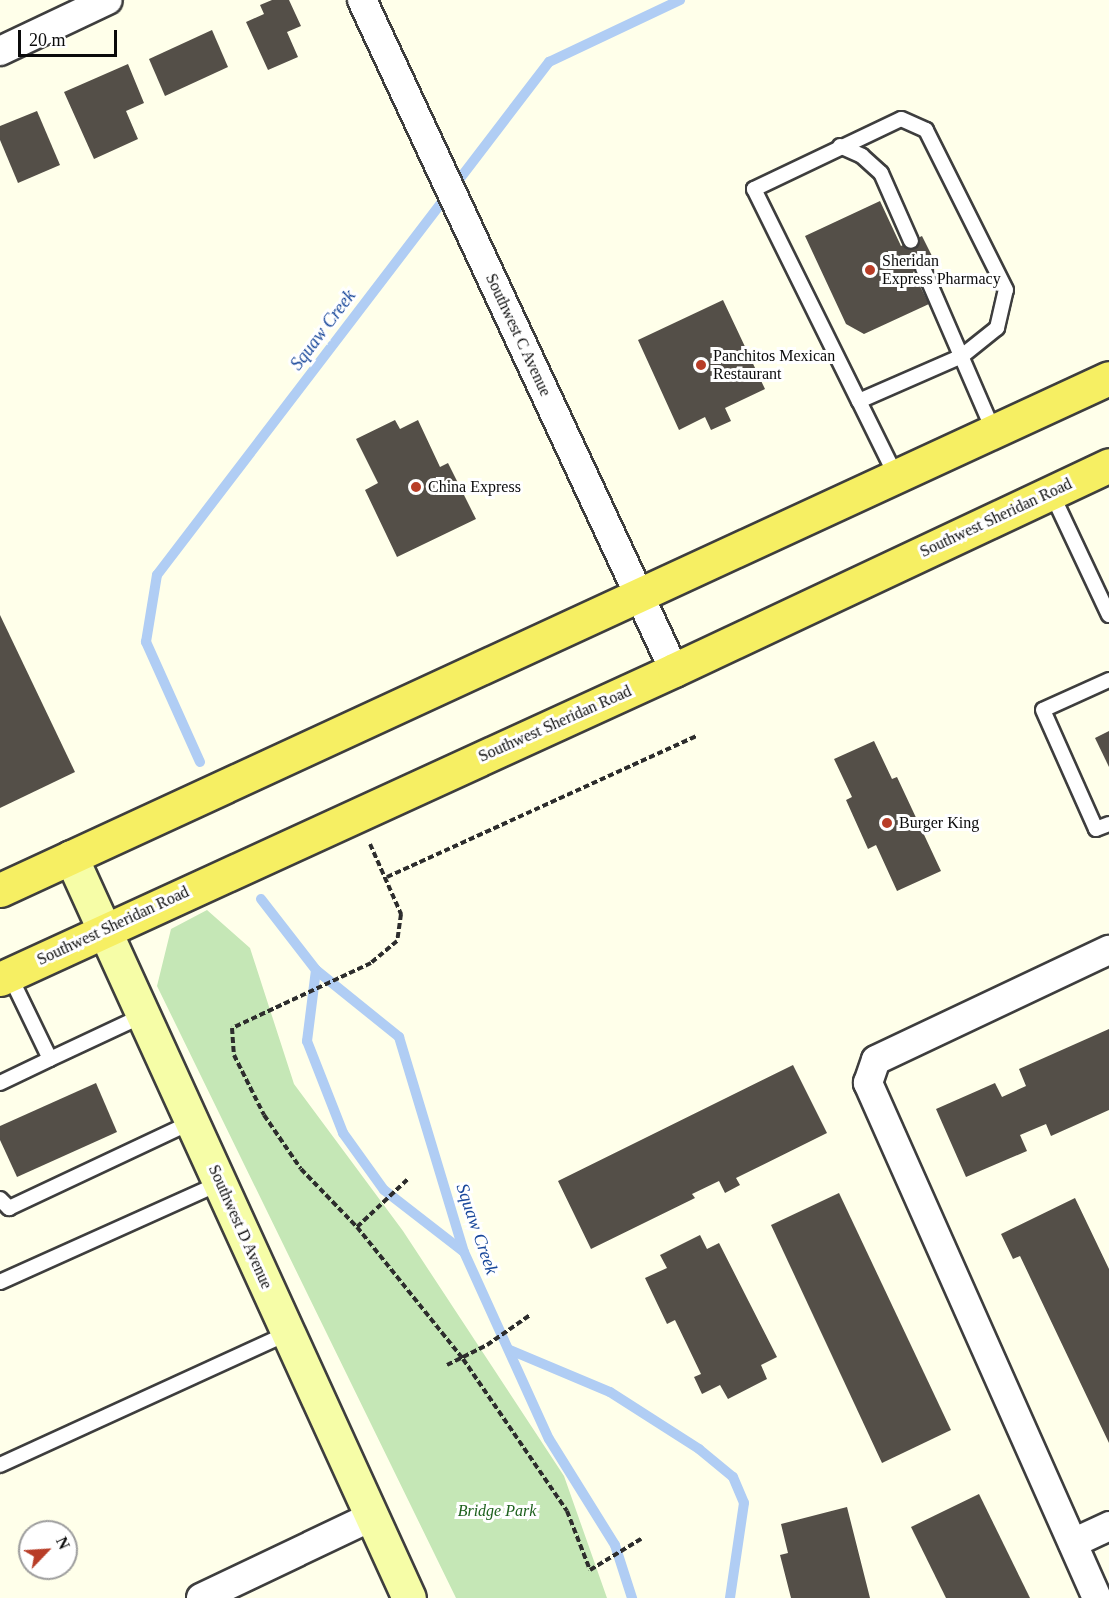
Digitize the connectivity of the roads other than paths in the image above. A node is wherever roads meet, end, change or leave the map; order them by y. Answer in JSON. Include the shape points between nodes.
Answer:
{"nodes":[{"id":1,"x":108,"y":0,"type":"edge"},
{"id":2,"x":362,"y":0,"type":"edge"},
{"id":3,"x":0,"y":51,"type":"edge"},
{"id":4,"x":840,"y":146,"type":"junction"},
{"id":5,"x":911,"y":241,"type":"dead end"},
{"id":6,"x":923,"y":268,"type":"dead end"},
{"id":7,"x":962,"y":356,"type":"junction"},
{"id":8,"x":1109,"y":378,"type":"edge"},
{"id":9,"x":859,"y":401,"type":"junction"},
{"id":10,"x":994,"y":432,"type":"junction"},
{"id":11,"x":1109,"y":465,"type":"edge"},
{"id":12,"x":897,"y":477,"type":"junction"},
{"id":13,"x":1051,"y":492,"type":"junction"},
{"id":14,"x":639,"y":597,"type":"junction"},
{"id":15,"x":1109,"y":615,"type":"edge"},
{"id":16,"x":674,"y":670,"type":"junction"},
{"id":17,"x":1109,"y":680,"type":"edge"},
{"id":18,"x":1109,"y":824,"type":"edge"},
{"id":19,"x":71,"y":856,"type":"junction"},
{"id":20,"x":0,"y":890,"type":"edge"},
{"id":21,"x":105,"y":929,"type":"junction"},
{"id":22,"x":1109,"y":950,"type":"edge"},
{"id":23,"x":5,"y":976,"type":"edge"},
{"id":24,"x":144,"y":1015,"type":"junction"},
{"id":25,"x":50,"y":1059,"type":"junction"},
{"id":26,"x":0,"y":1083,"type":"edge"},
{"id":27,"x":192,"y":1122,"type":"junction"},
{"id":28,"x":220,"y":1183,"type":"junction"},
{"id":29,"x":0,"y":1199,"type":"edge"},
{"id":30,"x":0,"y":1282,"type":"edge"},
{"id":31,"x":288,"y":1333,"type":"junction"},
{"id":32,"x":0,"y":1465,"type":"edge"},
{"id":33,"x":371,"y":1517,"type":"junction"},
{"id":34,"x":1109,"y":1526,"type":"edge"},
{"id":35,"x":1073,"y":1543,"type":"junction"},
{"id":36,"x":201,"y":1598,"type":"edge"},
{"id":37,"x":409,"y":1598,"type":"edge"},
{"id":38,"x":1097,"y":1598,"type":"edge"}],
"edges":[{"from":1,"to":3,"type":"street"},
{"from":2,"to":14,"type":"street","name":"Southwest C Avenue"},
{"from":4,"to":5,"type":"lane","via":[[862,156],[881,174]]},
{"from":4,"to":7,"type":"lane","via":[[901,119],[926,130],[1006,290],[997,328]]},
{"from":4,"to":9,"type":"lane","via":[[754,189]]},
{"from":6,"to":7,"type":"lane"},
{"from":7,"to":9,"type":"lane"},
{"from":7,"to":10,"type":"lane"},
{"from":8,"to":10,"type":"main road"},
{"from":9,"to":12,"type":"lane"},
{"from":10,"to":12,"type":"main road"},
{"from":11,"to":13,"type":"main road","name":"Southwest Sheridan Road"},
{"from":12,"to":14,"type":"main road"},
{"from":13,"to":15,"type":"lane"},
{"from":13,"to":16,"type":"main road","name":"Southwest Sheridan Road"},
{"from":14,"to":16,"type":"street","name":"Southwest C Avenue"},
{"from":14,"to":19,"type":"main road"},
{"from":16,"to":21,"type":"main road","name":"Southwest Sheridan Road"},
{"from":17,"to":18,"type":"lane","via":[[1043,710],[1096,829]]},
{"from":19,"to":20,"type":"main road"},
{"from":19,"to":21,"type":"street","name":"Southwest D Avenue"},
{"from":21,"to":23,"type":"main road","name":"Southwest Sheridan Road"},
{"from":21,"to":24,"type":"street","name":"Southwest D Avenue"},
{"from":22,"to":35,"type":"street","via":[[876,1060],[868,1083]]},
{"from":23,"to":25,"type":"lane"},
{"from":24,"to":25,"type":"lane"},
{"from":24,"to":27,"type":"street","name":"Southwest D Avenue"},
{"from":25,"to":26,"type":"lane"},
{"from":27,"to":28,"type":"street","name":"Southwest D Avenue"},
{"from":27,"to":29,"type":"lane","via":[[9,1208]]},
{"from":28,"to":30,"type":"lane"},
{"from":28,"to":31,"type":"street","name":"Southwest D Avenue"},
{"from":31,"to":32,"type":"lane"},
{"from":31,"to":33,"type":"street","name":"Southwest D Avenue"},
{"from":33,"to":36,"type":"street"},
{"from":33,"to":37,"type":"street","name":"Southwest D Avenue"},
{"from":34,"to":35,"type":"street"},
{"from":35,"to":38,"type":"street"}]}
